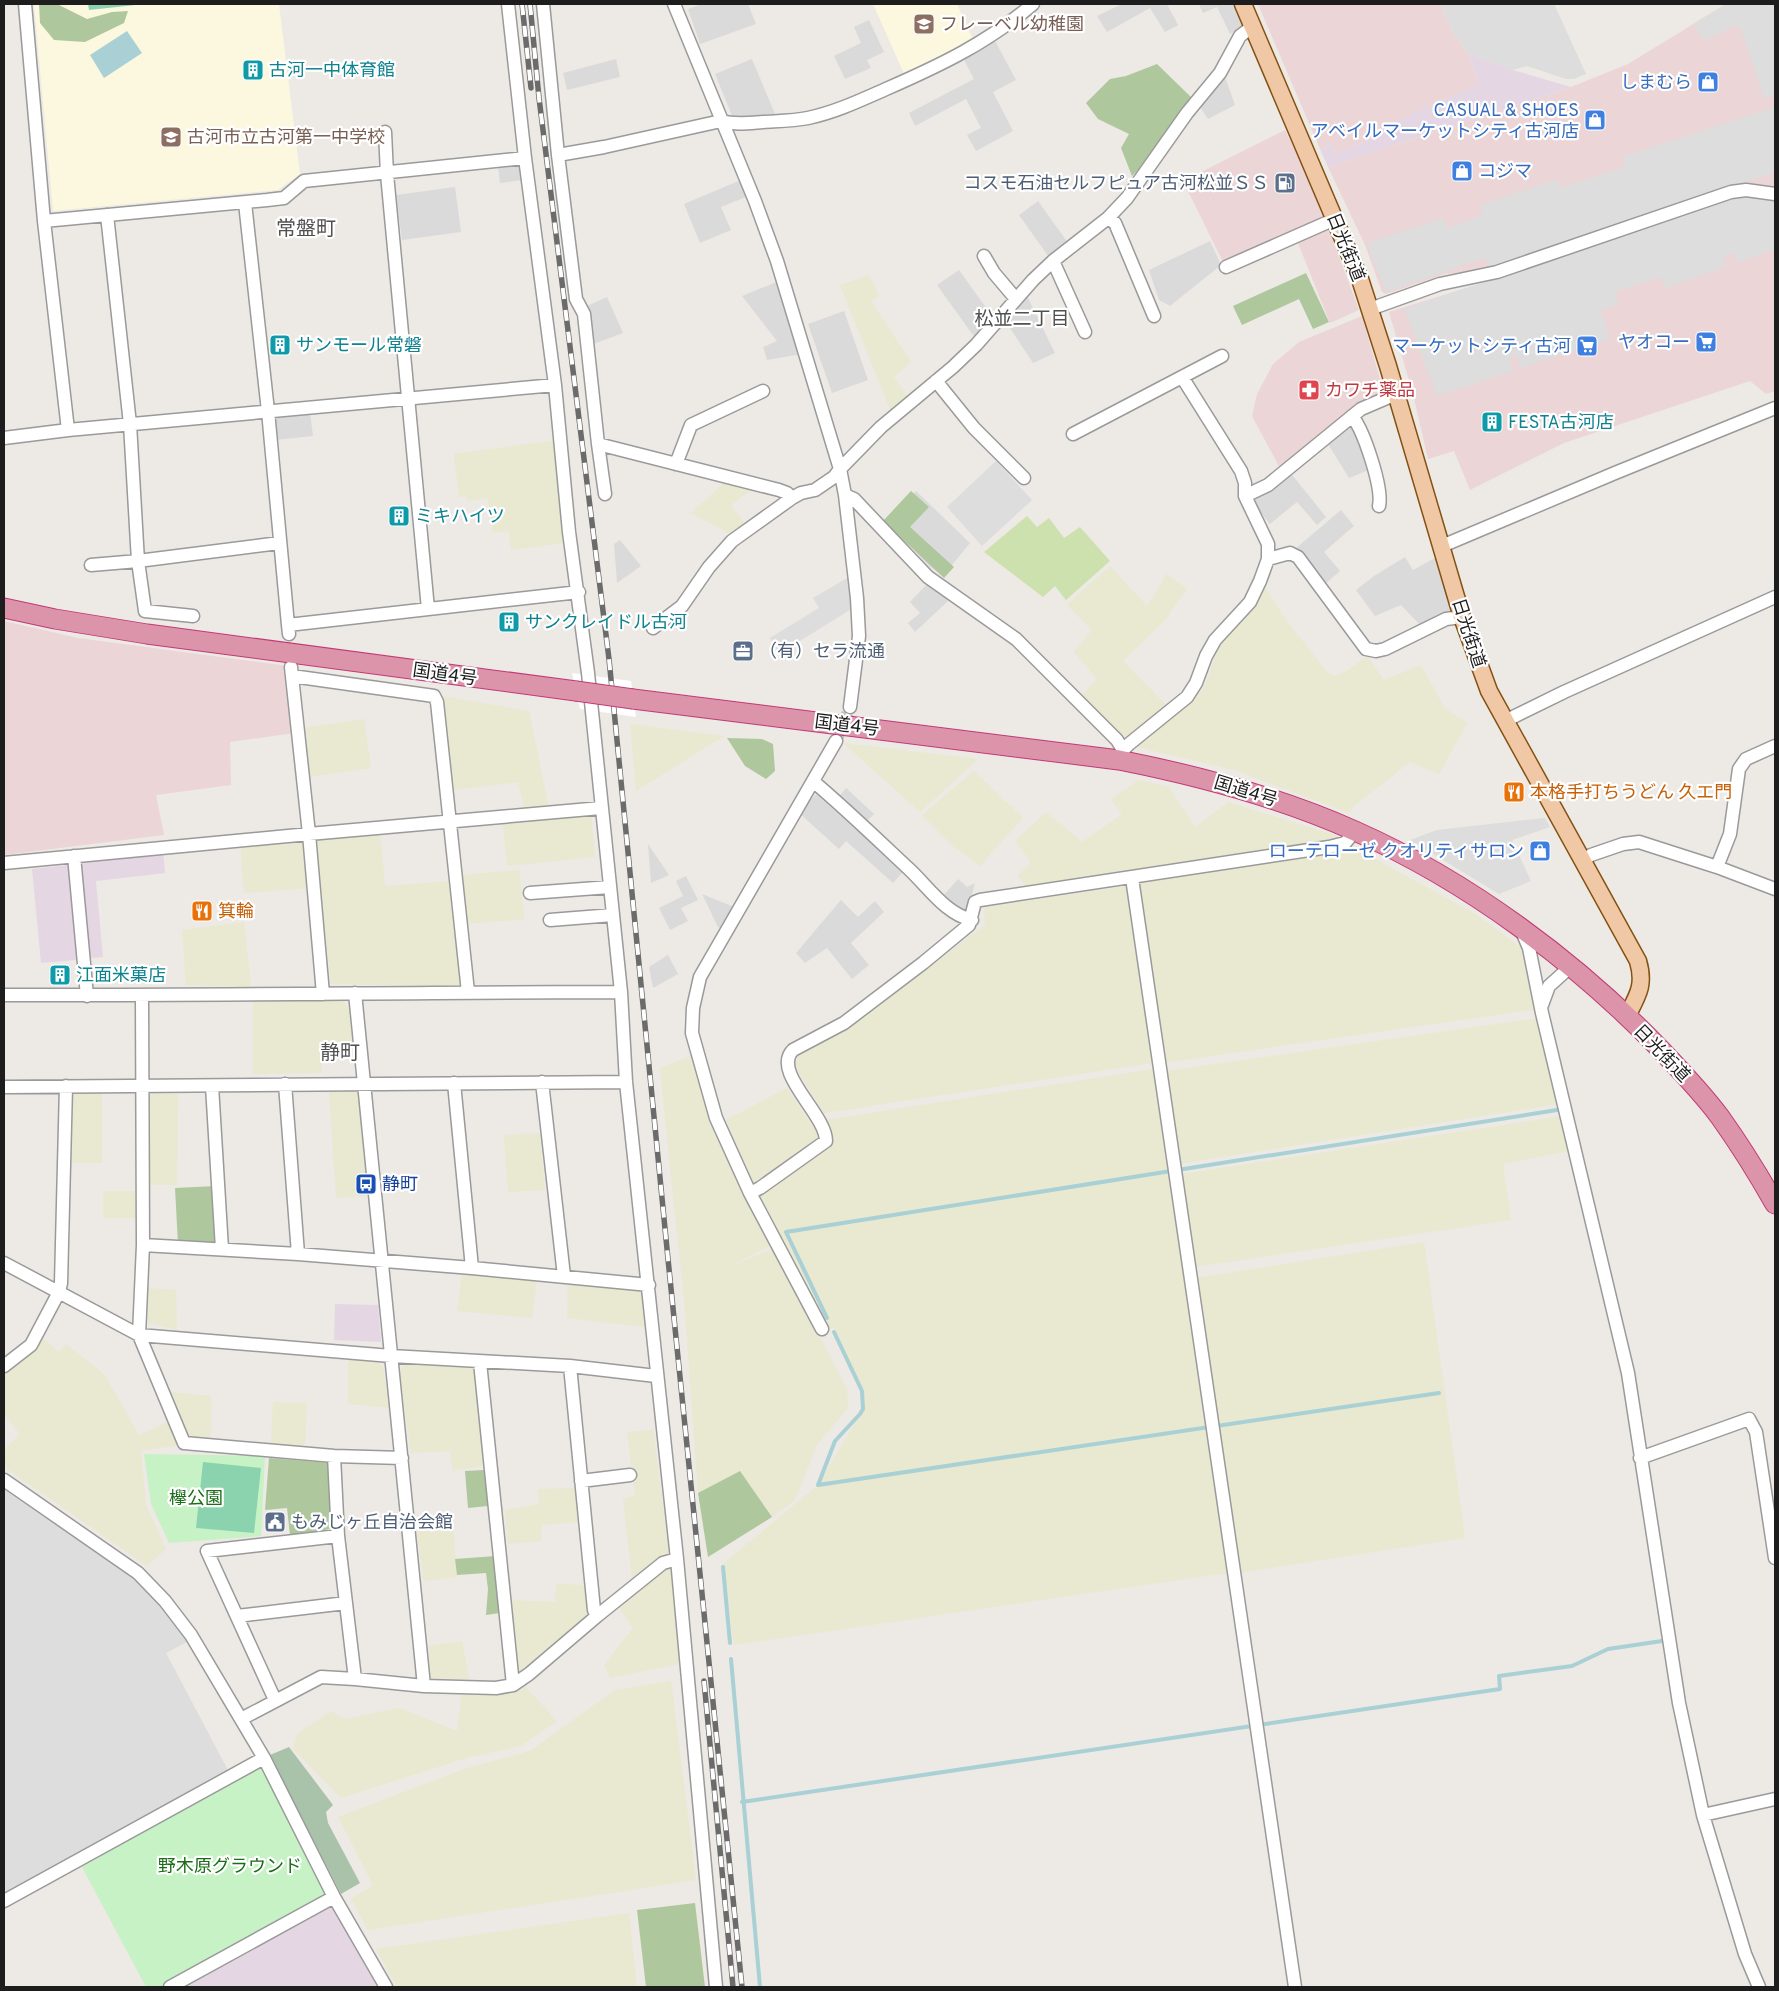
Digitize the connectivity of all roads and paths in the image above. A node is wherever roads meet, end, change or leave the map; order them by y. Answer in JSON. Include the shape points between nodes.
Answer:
{"nodes":[{"id":1,"x":25,"y":4,"type":"edge"},
{"id":2,"x":508,"y":4,"type":"edge"},
{"id":3,"x":543,"y":4,"type":"edge"},
{"id":4,"x":674,"y":4,"type":"edge"},
{"id":5,"x":1033,"y":4,"type":"edge"},
{"id":6,"x":1243,"y":4,"type":"edge"},
{"id":7,"x":1253,"y":26,"type":"junction"},
{"id":8,"x":721,"y":120,"type":"junction"},
{"id":9,"x":385,"y":132,"type":"dead end"},
{"id":10,"x":558,"y":155,"type":"junction"},
{"id":11,"x":525,"y":158,"type":"junction"},
{"id":12,"x":387,"y":174,"type":"junction"},
{"id":13,"x":1775,"y":194,"type":"edge"},
{"id":14,"x":245,"y":203,"type":"junction"},
{"id":15,"x":107,"y":216,"type":"junction"},
{"id":16,"x":1108,"y":218,"type":"junction"},
{"id":17,"x":1335,"y":219,"type":"junction"},
{"id":18,"x":44,"y":221,"type":"junction"},
{"id":19,"x":984,"y":256,"type":"dead end"},
{"id":20,"x":1053,"y":260,"type":"junction"},
{"id":21,"x":1226,"y":267,"type":"dead end"},
{"id":22,"x":1016,"y":299,"type":"junction"},
{"id":23,"x":1370,"y":309,"type":"junction"},
{"id":24,"x":1154,"y":316,"type":"dead end"},
{"id":25,"x":1085,"y":332,"type":"dead end"},
{"id":26,"x":1222,"y":356,"type":"dead end"},
{"id":27,"x":1182,"y":377,"type":"junction"},
{"id":28,"x":936,"y":382,"type":"junction"},
{"id":29,"x":555,"y":385,"type":"junction"},
{"id":30,"x":763,"y":391,"type":"dead end"},
{"id":31,"x":1396,"y":394,"type":"junction"},
{"id":32,"x":408,"y":399,"type":"junction"},
{"id":33,"x":1775,"y":408,"type":"edge"},
{"id":34,"x":268,"y":411,"type":"junction"},
{"id":35,"x":1352,"y":416,"type":"junction"},
{"id":36,"x":130,"y":424,"type":"junction"},
{"id":37,"x":68,"y":430,"type":"junction"},
{"id":38,"x":1073,"y":434,"type":"dead end"},
{"id":39,"x":4,"y":438,"type":"edge"},
{"id":40,"x":598,"y":444,"type":"junction"},
{"id":41,"x":676,"y":464,"type":"junction"},
{"id":42,"x":840,"y":469,"type":"junction"},
{"id":43,"x":1024,"y":478,"type":"dead end"},
{"id":44,"x":605,"y":494,"type":"dead end"},
{"id":45,"x":845,"y":495,"type":"junction"},
{"id":46,"x":1245,"y":496,"type":"junction"},
{"id":47,"x":792,"y":498,"type":"junction"},
{"id":48,"x":1379,"y":506,"type":"dead end"},
{"id":49,"x":279,"y":543,"type":"junction"},
{"id":50,"x":1442,"y":546,"type":"junction"},
{"id":51,"x":1268,"y":560,"type":"junction"},
{"id":52,"x":138,"y":561,"type":"junction"},
{"id":53,"x":91,"y":566,"type":"dead end"},
{"id":54,"x":578,"y":592,"type":"junction"},
{"id":55,"x":1775,"y":597,"type":"edge"},
{"id":56,"x":4,"y":608,"type":"edge"},
{"id":57,"x":428,"y":609,"type":"junction"},
{"id":58,"x":193,"y":616,"type":"dead end"},
{"id":59,"x":1462,"y":617,"type":"junction"},
{"id":60,"x":653,"y":628,"type":"dead end"},
{"id":61,"x":850,"y":707,"type":"tunnel mouth"},
{"id":62,"x":1505,"y":721,"type":"junction"},
{"id":63,"x":836,"y":740,"type":"tunnel mouth"},
{"id":64,"x":1775,"y":746,"type":"edge"},
{"id":65,"x":1121,"y":755,"type":"junction"},
{"id":66,"x":814,"y":782,"type":"junction"},
{"id":67,"x":601,"y":808,"type":"junction"},
{"id":68,"x":450,"y":821,"type":"junction"},
{"id":69,"x":1355,"y":831,"type":"junction"},
{"id":70,"x":309,"y":834,"type":"junction"},
{"id":71,"x":74,"y":856,"type":"junction"},
{"id":72,"x":1582,"y":861,"type":"junction"},
{"id":73,"x":4,"y":863,"type":"edge"},
{"id":74,"x":1717,"y":867,"type":"junction"},
{"id":75,"x":1132,"y":878,"type":"junction"},
{"id":76,"x":610,"y":887,"type":"junction"},
{"id":77,"x":1775,"y":889,"type":"edge"},
{"id":78,"x":530,"y":893,"type":"dead end"},
{"id":79,"x":613,"y":915,"type":"junction"},
{"id":80,"x":550,"y":920,"type":"dead end"},
{"id":81,"x":972,"y":920,"type":"junction"},
{"id":82,"x":1521,"y":929,"type":"junction"},
{"id":83,"x":1570,"y":967,"type":"junction"},
{"id":84,"x":468,"y":992,"type":"junction"},
{"id":85,"x":621,"y":992,"type":"junction"},
{"id":86,"x":323,"y":994,"type":"junction"},
{"id":87,"x":355,"y":994,"type":"junction"},
{"id":88,"x":4,"y":995,"type":"edge"},
{"id":89,"x":87,"y":996,"type":"junction"},
{"id":90,"x":142,"y":996,"type":"junction"},
{"id":91,"x":1542,"y":1005,"type":"junction"},
{"id":92,"x":1627,"y":1016,"type":"junction"},
{"id":93,"x":364,"y":1082,"type":"junction"},
{"id":94,"x":542,"y":1082,"type":"junction"},
{"id":95,"x":626,"y":1082,"type":"junction"},
{"id":96,"x":454,"y":1083,"type":"junction"},
{"id":97,"x":285,"y":1084,"type":"junction"},
{"id":98,"x":66,"y":1086,"type":"junction"},
{"id":99,"x":143,"y":1086,"type":"junction"},
{"id":100,"x":212,"y":1086,"type":"junction"},
{"id":101,"x":4,"y":1087,"type":"edge"},
{"id":102,"x":750,"y":1193,"type":"junction"},
{"id":103,"x":1775,"y":1204,"type":"edge"},
{"id":104,"x":143,"y":1245,"type":"junction"},
{"id":105,"x":222,"y":1249,"type":"junction"},
{"id":106,"x":298,"y":1254,"type":"junction"},
{"id":107,"x":382,"y":1262,"type":"junction"},
{"id":108,"x":4,"y":1263,"type":"edge"},
{"id":109,"x":472,"y":1268,"type":"junction"},
{"id":110,"x":564,"y":1276,"type":"junction"},
{"id":111,"x":648,"y":1285,"type":"junction"},
{"id":112,"x":59,"y":1292,"type":"junction"},
{"id":113,"x":822,"y":1329,"type":"dead end"},
{"id":114,"x":139,"y":1336,"type":"junction"},
{"id":115,"x":391,"y":1356,"type":"junction"},
{"id":116,"x":480,"y":1362,"type":"junction"},
{"id":117,"x":4,"y":1366,"type":"edge"},
{"id":118,"x":570,"y":1366,"type":"junction"},
{"id":119,"x":656,"y":1376,"type":"junction"},
{"id":120,"x":334,"y":1456,"type":"junction"},
{"id":121,"x":402,"y":1458,"type":"junction"},
{"id":122,"x":1640,"y":1458,"type":"junction"},
{"id":123,"x":630,"y":1476,"type":"dead end"},
{"id":124,"x":4,"y":1480,"type":"edge"},
{"id":125,"x":581,"y":1481,"type":"junction"},
{"id":126,"x":338,"y":1536,"type":"junction"},
{"id":127,"x":677,"y":1558,"type":"junction"},
{"id":128,"x":1775,"y":1558,"type":"edge"},
{"id":129,"x":346,"y":1603,"type":"junction"},
{"id":130,"x":237,"y":1616,"type":"junction"},
{"id":131,"x":597,"y":1616,"type":"junction"},
{"id":132,"x":355,"y":1679,"type":"junction"},
{"id":133,"x":513,"y":1685,"type":"junction"},
{"id":134,"x":424,"y":1686,"type":"junction"},
{"id":135,"x":275,"y":1700,"type":"junction"},
{"id":136,"x":241,"y":1719,"type":"junction"},
{"id":137,"x":264,"y":1758,"type":"junction"},
{"id":138,"x":1775,"y":1799,"type":"edge"},
{"id":139,"x":1702,"y":1815,"type":"junction"},
{"id":140,"x":334,"y":1897,"type":"junction"},
{"id":141,"x":4,"y":1901,"type":"edge"},
{"id":142,"x":170,"y":1987,"type":"edge"},
{"id":143,"x":386,"y":1987,"type":"edge"},
{"id":144,"x":716,"y":1987,"type":"edge"},
{"id":145,"x":1295,"y":1987,"type":"edge"},
{"id":146,"x":1760,"y":1987,"type":"edge"}],
"edges":[{"from":1,"to":18,"type":"street"},
{"from":2,"to":11,"type":"street"},
{"from":3,"to":10,"type":"street"},
{"from":4,"to":8,"type":"street"},
{"from":5,"to":8,"type":"street","via":[[988,39],[933,69],[837,111],[790,121],[729,123]]},
{"from":6,"to":7,"type":"main road","name":"日光街道"},
{"from":7,"to":16,"type":"street","via":[[1240,36],[1220,73],[1187,113],[1127,198]]},
{"from":7,"to":17,"type":"main road","name":"日光街道"},
{"from":8,"to":10,"type":"street"},
{"from":8,"to":42,"type":"street","via":[[777,260]]},
{"from":9,"to":12,"type":"street"},
{"from":10,"to":40,"type":"street","via":[[576,300],[584,314]]},
{"from":11,"to":12,"type":"street"},
{"from":11,"to":29,"type":"street"},
{"from":12,"to":14,"type":"street","via":[[304,182],[284,198]]},
{"from":12,"to":32,"type":"street"},
{"from":13,"to":23,"type":"street","via":[[1746,190],[1732,192],[1497,272],[1440,284]]},
{"from":14,"to":15,"type":"street"},
{"from":14,"to":34,"type":"street"},
{"from":15,"to":18,"type":"street"},
{"from":15,"to":36,"type":"street"},
{"from":16,"to":20,"type":"street"},
{"from":16,"to":24,"type":"street","via":[[1115,223]]},
{"from":17,"to":21,"type":"street"},
{"from":17,"to":23,"type":"main road","name":"日光街道"},
{"from":18,"to":37,"type":"street"},
{"from":19,"to":22,"type":"street"},
{"from":20,"to":22,"type":"street"},
{"from":20,"to":25,"type":"street"},
{"from":22,"to":28,"type":"street","via":[[976,345]]},
{"from":23,"to":31,"type":"main road","name":"日光街道"},
{"from":26,"to":27,"type":"street"},
{"from":27,"to":38,"type":"street"},
{"from":27,"to":46,"type":"street","via":[[1241,471]]},
{"from":28,"to":42,"type":"street","via":[[881,427]]},
{"from":28,"to":43,"type":"street","via":[[974,428]]},
{"from":29,"to":32,"type":"street"},
{"from":29,"to":54,"type":"street"},
{"from":30,"to":41,"type":"street","via":[[691,425]]},
{"from":31,"to":35,"type":"street"},
{"from":31,"to":50,"type":"main road","name":"日光街道"},
{"from":32,"to":34,"type":"street"},
{"from":32,"to":57,"type":"street"},
{"from":33,"to":50,"type":"street"},
{"from":34,"to":36,"type":"street"},
{"from":34,"to":49,"type":"street"},
{"from":35,"to":46,"type":"street","via":[[1268,485]]},
{"from":35,"to":48,"type":"street","via":[[1361,431],[1380,491]]},
{"from":36,"to":37,"type":"street"},
{"from":36,"to":52,"type":"street"},
{"from":37,"to":39,"type":"street"},
{"from":40,"to":41,"type":"street"},
{"from":40,"to":44,"type":"street"},
{"from":41,"to":47,"type":"street","via":[[779,490]]},
{"from":42,"to":45,"type":"street"},
{"from":42,"to":47,"type":"street","via":[[827,483]]},
{"from":45,"to":61,"type":"street","via":[[859,636]]},
{"from":45,"to":65,"type":"street","via":[[854,499],[928,577],[1016,639],[1117,740]]},
{"from":46,"to":51,"type":"street","via":[[1268,544]]},
{"from":47,"to":60,"type":"street","via":[[732,541],[682,606]]},
{"from":49,"to":52,"type":"street"},
{"from":49,"to":57,"type":"street","via":[[288,630]]},
{"from":50,"to":59,"type":"main road","name":"日光街道"},
{"from":51,"to":59,"type":"street","via":[[1290,553],[1298,557],[1366,649],[1384,649],[1446,620]]},
{"from":51,"to":65,"type":"street","via":[[1250,602],[1215,640],[1187,697]]},
{"from":52,"to":53,"type":"street"},
{"from":52,"to":58,"type":"street","via":[[144,611]]},
{"from":54,"to":57,"type":"street"},
{"from":54,"to":67,"type":"street"},
{"from":55,"to":62,"type":"street"},
{"from":56,"to":65,"type":"highway","name":"国道4号","bridge":true,"via":[[55,620],[147,634],[633,699]]},
{"from":59,"to":62,"type":"main road","name":"日光街道","via":[[1489,690]]},
{"from":62,"to":72,"type":"main road","name":"日光街道"},
{"from":63,"to":66,"type":"street"},
{"from":64,"to":74,"type":"street","via":[[1746,759],[1739,769],[1730,834]]},
{"from":65,"to":69,"type":"highway","name":"国道4号","via":[[1221,783]]},
{"from":66,"to":81,"type":"street","via":[[946,906],[960,917]]},
{"from":66,"to":102,"type":"street","via":[[700,977],[693,1008],[692,1034],[716,1118]]},
{"from":67,"to":68,"type":"street"},
{"from":67,"to":76,"type":"street"},
{"from":68,"to":70,"type":"street"},
{"from":68,"to":70,"type":"street","via":[[434,696],[292,671]]},
{"from":68,"to":84,"type":"street"},
{"from":69,"to":75,"type":"street","via":[[1345,843],[1329,847]]},
{"from":69,"to":82,"type":"highway","name":"国道4号","via":[[1471,894]]},
{"from":70,"to":71,"type":"street"},
{"from":70,"to":86,"type":"street"},
{"from":71,"to":73,"type":"street"},
{"from":71,"to":89,"type":"street"},
{"from":72,"to":74,"type":"street","via":[[1623,844],[1639,842]]},
{"from":72,"to":92,"type":"main road","name":"日光街道","via":[[1642,972],[1642,985]]},
{"from":74,"to":77,"type":"street"},
{"from":75,"to":81,"type":"street","via":[[980,900],[975,902]]},
{"from":75,"to":145,"type":"street"},
{"from":76,"to":78,"type":"street"},
{"from":76,"to":79,"type":"street"},
{"from":79,"to":80,"type":"street"},
{"from":79,"to":85,"type":"street"},
{"from":81,"to":102,"type":"street","via":[[970,925],[872,1003],[844,1023],[788,1054],[788,1071],[819,1121],[826,1142]]},
{"from":82,"to":83,"type":"highway","name":"国道4号"},
{"from":82,"to":91,"type":"street","via":[[1529,948]]},
{"from":83,"to":91,"type":"street","via":[[1549,986]]},
{"from":83,"to":92,"type":"highway","name":"国道4号"},
{"from":84,"to":85,"type":"street"},
{"from":84,"to":87,"type":"street"},
{"from":85,"to":95,"type":"street"},
{"from":86,"to":87,"type":"street"},
{"from":86,"to":90,"type":"street"},
{"from":87,"to":93,"type":"street"},
{"from":88,"to":89,"type":"street"},
{"from":89,"to":90,"type":"street"},
{"from":90,"to":99,"type":"street"},
{"from":91,"to":122,"type":"street","via":[[1628,1372]]},
{"from":92,"to":103,"type":"highway","name":"日光街道","via":[[1683,1073],[1719,1116]]},
{"from":93,"to":96,"type":"street"},
{"from":93,"to":97,"type":"street"},
{"from":93,"to":107,"type":"street"},
{"from":94,"to":95,"type":"street"},
{"from":94,"to":96,"type":"street"},
{"from":94,"to":110,"type":"street"},
{"from":95,"to":111,"type":"street"},
{"from":96,"to":109,"type":"street"},
{"from":97,"to":100,"type":"street"},
{"from":97,"to":106,"type":"street"},
{"from":98,"to":99,"type":"street"},
{"from":98,"to":101,"type":"street"},
{"from":98,"to":112,"type":"street"},
{"from":99,"to":100,"type":"street"},
{"from":99,"to":104,"type":"street"},
{"from":100,"to":105,"type":"street"},
{"from":102,"to":113,"type":"street"},
{"from":104,"to":105,"type":"street"},
{"from":104,"to":114,"type":"street"},
{"from":105,"to":106,"type":"street"},
{"from":106,"to":107,"type":"street"},
{"from":107,"to":109,"type":"street"},
{"from":107,"to":115,"type":"street"},
{"from":108,"to":112,"type":"street"},
{"from":109,"to":110,"type":"street"},
{"from":110,"to":111,"type":"street"},
{"from":111,"to":119,"type":"street"},
{"from":112,"to":114,"type":"street"},
{"from":112,"to":117,"type":"street","via":[[31,1345]]},
{"from":114,"to":115,"type":"street"},
{"from":114,"to":120,"type":"street","via":[[184,1443]]},
{"from":115,"to":116,"type":"street"},
{"from":115,"to":121,"type":"street"},
{"from":116,"to":118,"type":"street"},
{"from":116,"to":133,"type":"street"},
{"from":118,"to":119,"type":"street"},
{"from":118,"to":125,"type":"street"},
{"from":119,"to":127,"type":"street"},
{"from":120,"to":121,"type":"street"},
{"from":120,"to":126,"type":"street"},
{"from":121,"to":134,"type":"street"},
{"from":122,"to":128,"type":"street","via":[[1749,1419],[1756,1432]]},
{"from":122,"to":139,"type":"street","via":[[1679,1703]]},
{"from":123,"to":125,"type":"street"},
{"from":124,"to":136,"type":"street","via":[[138,1573],[191,1635]]},
{"from":125,"to":131,"type":"street"},
{"from":126,"to":129,"type":"street"},
{"from":126,"to":130,"type":"street","via":[[207,1551]]},
{"from":127,"to":131,"type":"street","via":[[663,1563]]},
{"from":127,"to":144,"type":"street"},
{"from":129,"to":130,"type":"street"},
{"from":129,"to":132,"type":"street"},
{"from":130,"to":135,"type":"street"},
{"from":131,"to":133,"type":"street"},
{"from":132,"to":134,"type":"street"},
{"from":132,"to":135,"type":"street","via":[[321,1677]]},
{"from":133,"to":134,"type":"street","via":[[496,1688]]},
{"from":135,"to":136,"type":"street"},
{"from":136,"to":137,"type":"street"},
{"from":137,"to":140,"type":"street"},
{"from":137,"to":141,"type":"street"},
{"from":138,"to":139,"type":"street"},
{"from":139,"to":146,"type":"street","via":[[1745,1954]]},
{"from":140,"to":142,"type":"street"},
{"from":140,"to":143,"type":"street"}]}
